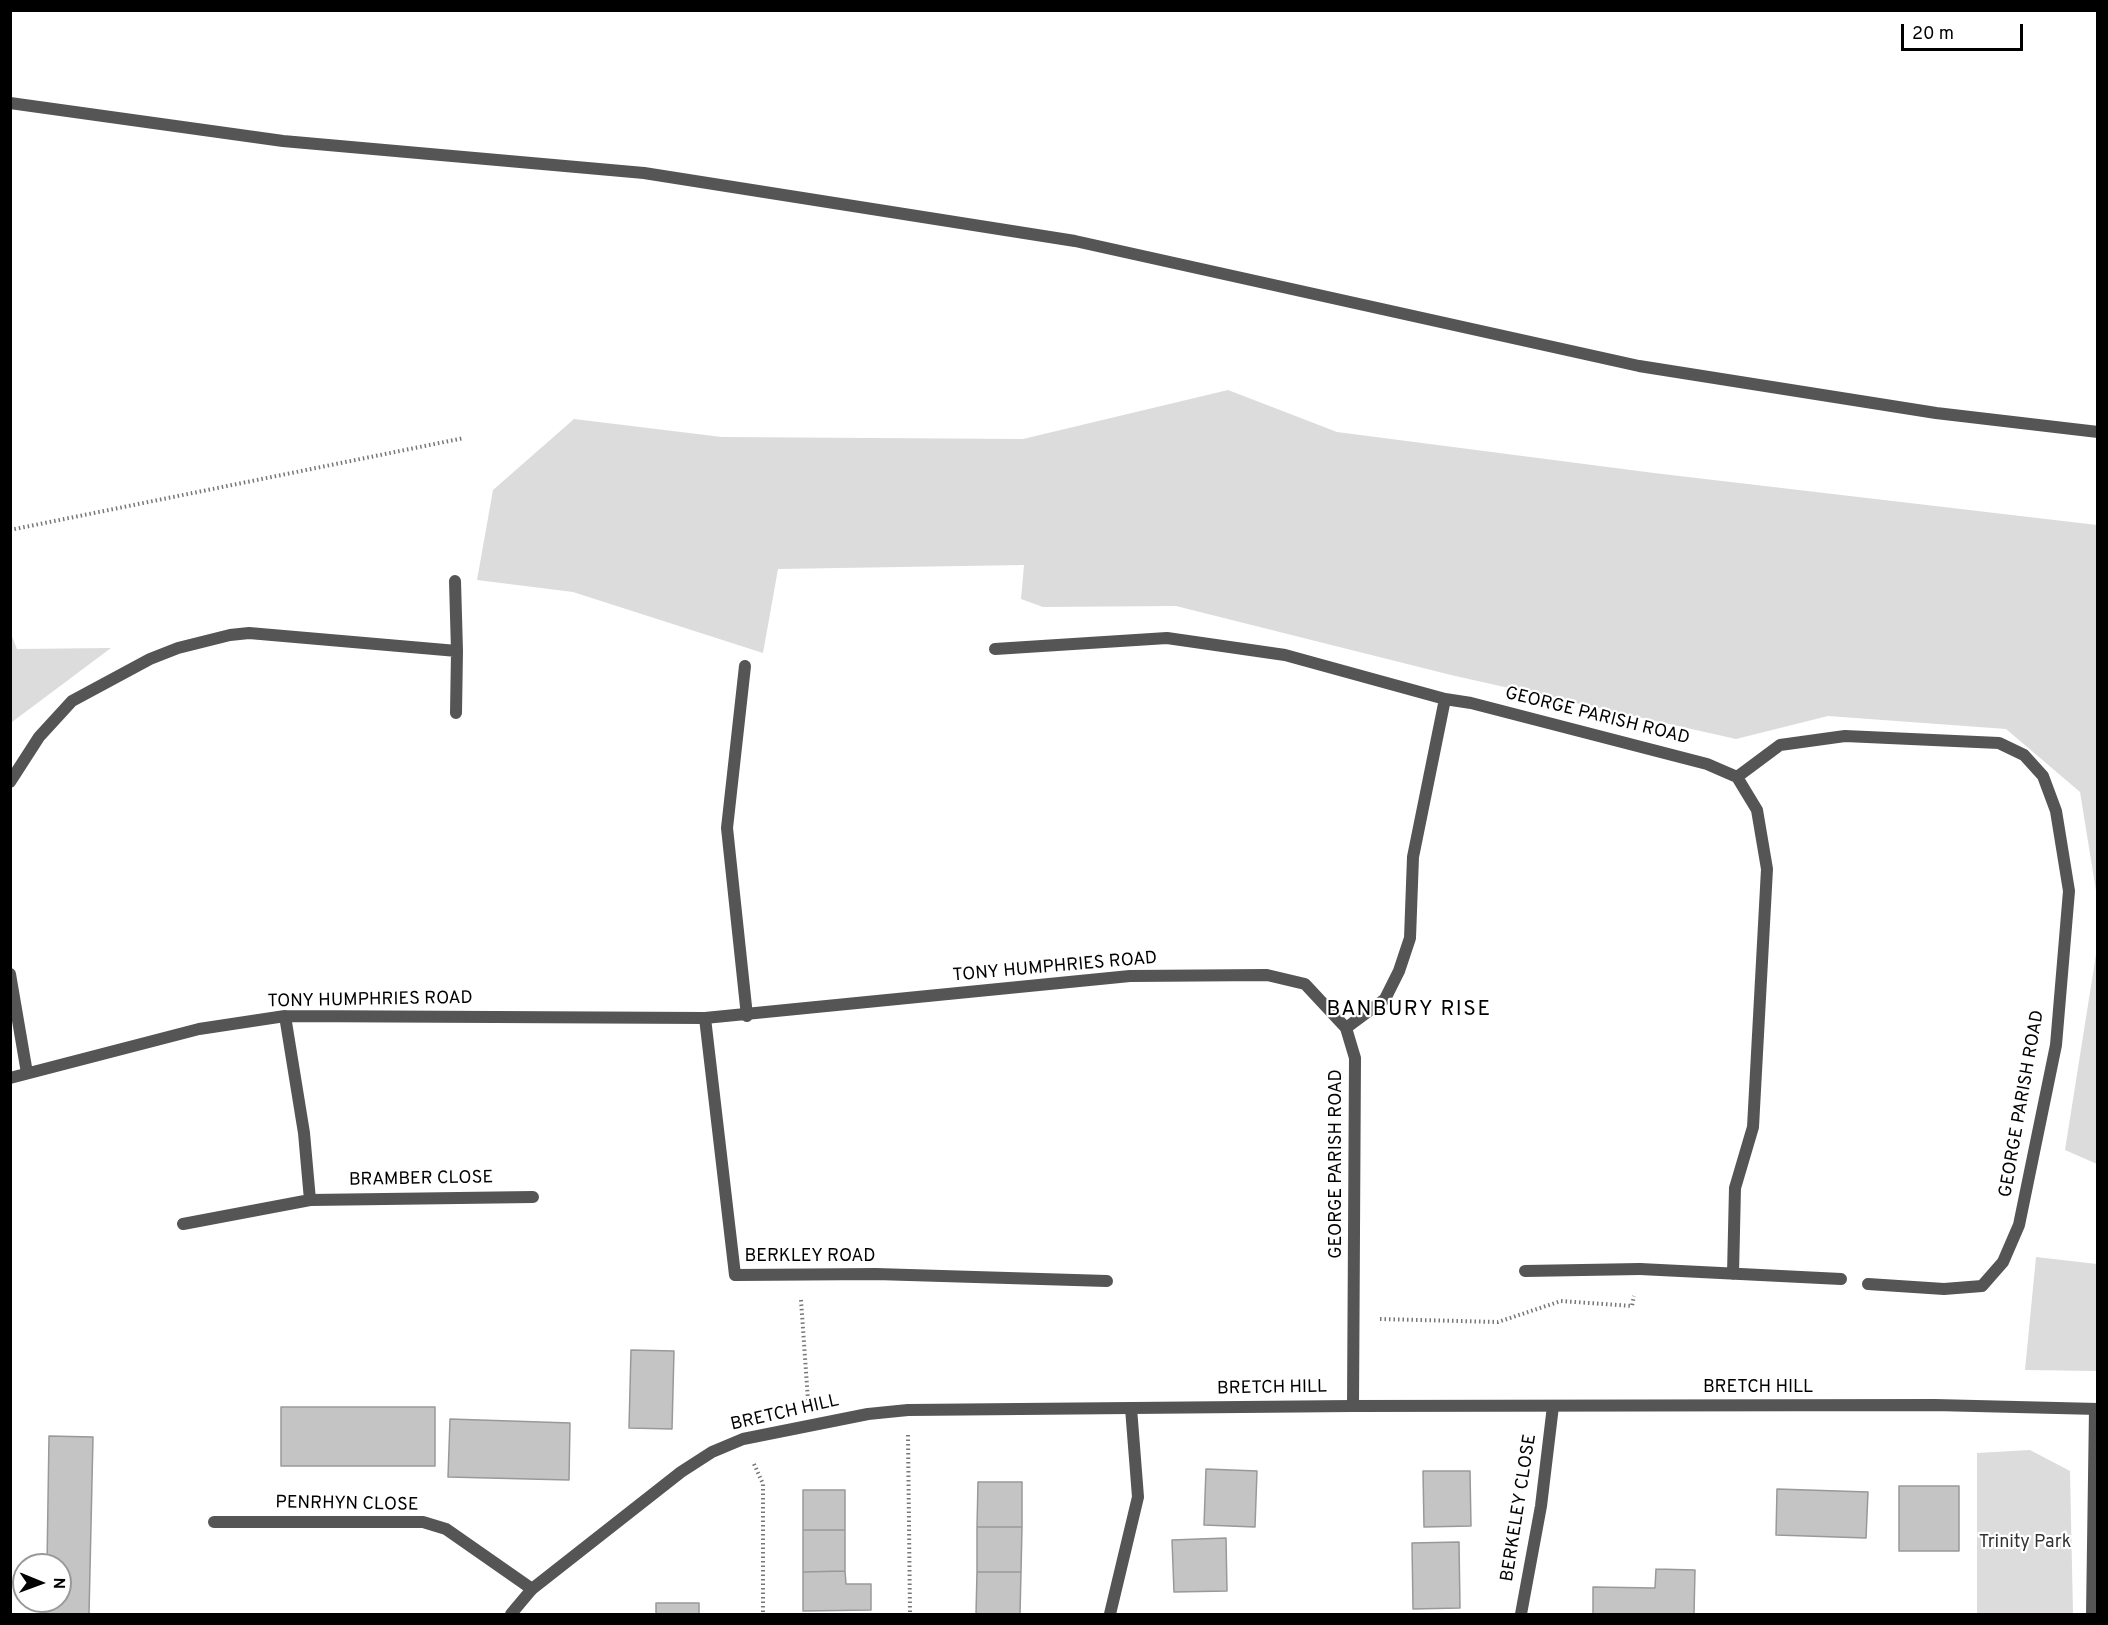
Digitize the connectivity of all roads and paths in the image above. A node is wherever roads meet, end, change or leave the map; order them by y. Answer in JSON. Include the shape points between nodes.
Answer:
{"nodes":[{"id":1,"x":10,"y":103,"type":"edge"},
{"id":2,"x":2097,"y":432,"type":"edge"},
{"id":3,"x":464,"y":438,"type":"dead end"},
{"id":4,"x":10,"y":530,"type":"edge"},
{"id":5,"x":455,"y":581,"type":"dead end"},
{"id":6,"x":994,"y":649,"type":"dead end"},
{"id":7,"x":457,"y":651,"type":"junction"},
{"id":8,"x":745,"y":666,"type":"dead end"},
{"id":9,"x":1445,"y":699,"type":"junction"},
{"id":10,"x":456,"y":713,"type":"dead end"},
{"id":11,"x":1737,"y":777,"type":"junction"},
{"id":12,"x":10,"y":782,"type":"edge"},
{"id":13,"x":10,"y":974,"type":"edge"},
{"id":14,"x":285,"y":1016,"type":"junction"},
{"id":15,"x":747,"y":1016,"type":"junction"},
{"id":16,"x":705,"y":1018,"type":"junction"},
{"id":17,"x":1346,"y":1028,"type":"junction"},
{"id":18,"x":27,"y":1073,"type":"junction"},
{"id":19,"x":10,"y":1078,"type":"edge"},
{"id":20,"x":533,"y":1197,"type":"dead end"},
{"id":21,"x":310,"y":1200,"type":"junction"},
{"id":22,"x":183,"y":1224,"type":"dead end"},
{"id":23,"x":1640,"y":1269,"type":"junction"},
{"id":24,"x":1526,"y":1271,"type":"dead end"},
{"id":25,"x":1733,"y":1274,"type":"junction"},
{"id":26,"x":799,"y":1275,"type":"junction"},
{"id":27,"x":1841,"y":1279,"type":"dead end"},
{"id":28,"x":1107,"y":1281,"type":"dead end"},
{"id":29,"x":1868,"y":1284,"type":"dead end"},
{"id":30,"x":1355,"y":1318,"type":"junction"},
{"id":31,"x":1353,"y":1406,"type":"junction"},
{"id":32,"x":1553,"y":1406,"type":"junction"},
{"id":33,"x":1131,"y":1408,"type":"junction"},
{"id":34,"x":2096,"y":1409,"type":"edge"},
{"id":35,"x":908,"y":1410,"type":"junction"},
{"id":36,"x":810,"y":1425,"type":"junction"},
{"id":37,"x":743,"y":1439,"type":"junction"},
{"id":38,"x":214,"y":1522,"type":"dead end"},
{"id":39,"x":532,"y":1589,"type":"junction"},
{"id":40,"x":511,"y":1614,"type":"edge"},
{"id":41,"x":763,"y":1614,"type":"edge"},
{"id":42,"x":910,"y":1614,"type":"edge"},
{"id":43,"x":1110,"y":1614,"type":"edge"},
{"id":44,"x":1521,"y":1614,"type":"edge"},
{"id":45,"x":2092,"y":1614,"type":"edge"}],
"edges":[{"from":1,"to":2,"type":"street","via":[[283,141],[644,173],[1041,235],[1639,366],[1936,413]]},
{"from":3,"to":4,"type":"path"},
{"from":5,"to":7,"type":"street"},
{"from":6,"to":9,"type":"street","name":"GEORGE PARISH ROAD","via":[[1167,638],[1285,655]]},
{"from":7,"to":10,"type":"street"},
{"from":7,"to":12,"type":"street","via":[[249,633],[178,648],[121,673],[72,701],[39,737]]},
{"from":8,"to":15,"type":"street","via":[[727,828]]},
{"from":9,"to":11,"type":"street","name":"GEORGE PARISH ROAD","via":[[1707,764]]},
{"from":9,"to":17,"type":"street","via":[[1413,857],[1410,938],[1400,971],[1385,999]]},
{"from":11,"to":25,"type":"street","via":[[1757,810],[1767,869],[1752,1127],[1735,1188]]},
{"from":11,"to":29,"type":"street","name":"GEORGE PARISH ROAD","via":[[1780,745],[1845,736],[1999,743],[2024,755],[2043,776],[2056,811],[2069,891],[2056,1045],[2019,1225],[2003,1262],[1982,1286],[1944,1289]]},
{"from":13,"to":18,"type":"street"},
{"from":14,"to":16,"type":"street","name":"TONY HUMPHRIES ROAD"},
{"from":14,"to":18,"type":"street","name":"TONY HUMPHRIES ROAD","via":[[199,1029]]},
{"from":14,"to":21,"type":"street","via":[[304,1133]]},
{"from":15,"to":16,"type":"street","name":"TONY HUMPHRIES ROAD"},
{"from":15,"to":17,"type":"street","name":"TONY HUMPHRIES ROAD","via":[[1130,976],[1267,975],[1305,984]]},
{"from":16,"to":26,"type":"street","name":"BERKLEY ROAD","via":[[735,1275]]},
{"from":17,"to":30,"type":"street","name":"GEORGE PARISH ROAD","via":[[1355,1058]]},
{"from":18,"to":19,"type":"street","name":"TONY HUMPHRIES ROAD"},
{"from":20,"to":21,"type":"street","name":"BRAMBER CLOSE"},
{"from":21,"to":22,"type":"street","name":"BRAMBER CLOSE"},
{"from":23,"to":24,"type":"street"},
{"from":23,"to":25,"type":"street"},
{"from":23,"to":30,"type":"path","via":[[1632,1306],[1562,1301],[1497,1322]]},
{"from":25,"to":27,"type":"street"},
{"from":26,"to":28,"type":"street","name":"BERKLEY ROAD"},
{"from":26,"to":36,"type":"path"},
{"from":30,"to":31,"type":"street","name":"GEORGE PARISH ROAD"},
{"from":31,"to":32,"type":"street","name":"BRETCH HILL"},
{"from":31,"to":33,"type":"street","name":"BRETCH HILL"},
{"from":32,"to":34,"type":"street","name":"BRETCH HILL","via":[[1935,1405]]},
{"from":32,"to":44,"type":"street","name":"BERKELEY CLOSE","via":[[1541,1506]]},
{"from":33,"to":35,"type":"street","name":"BRETCH HILL"},
{"from":33,"to":43,"type":"street","via":[[1138,1497]]},
{"from":34,"to":45,"type":"street"},
{"from":35,"to":36,"type":"street","name":"BRETCH HILL"},
{"from":35,"to":42,"type":"path"},
{"from":36,"to":37,"type":"street","name":"BRETCH HILL"},
{"from":37,"to":39,"type":"street","name":"BRETCH HILL","via":[[712,1452],[681,1472]]},
{"from":37,"to":41,"type":"path","via":[[763,1484]]},
{"from":38,"to":39,"type":"street","name":"PENRHYN CLOSE","via":[[423,1522],[446,1529]]},
{"from":39,"to":40,"type":"street","name":"BRETCH HILL"}]}
